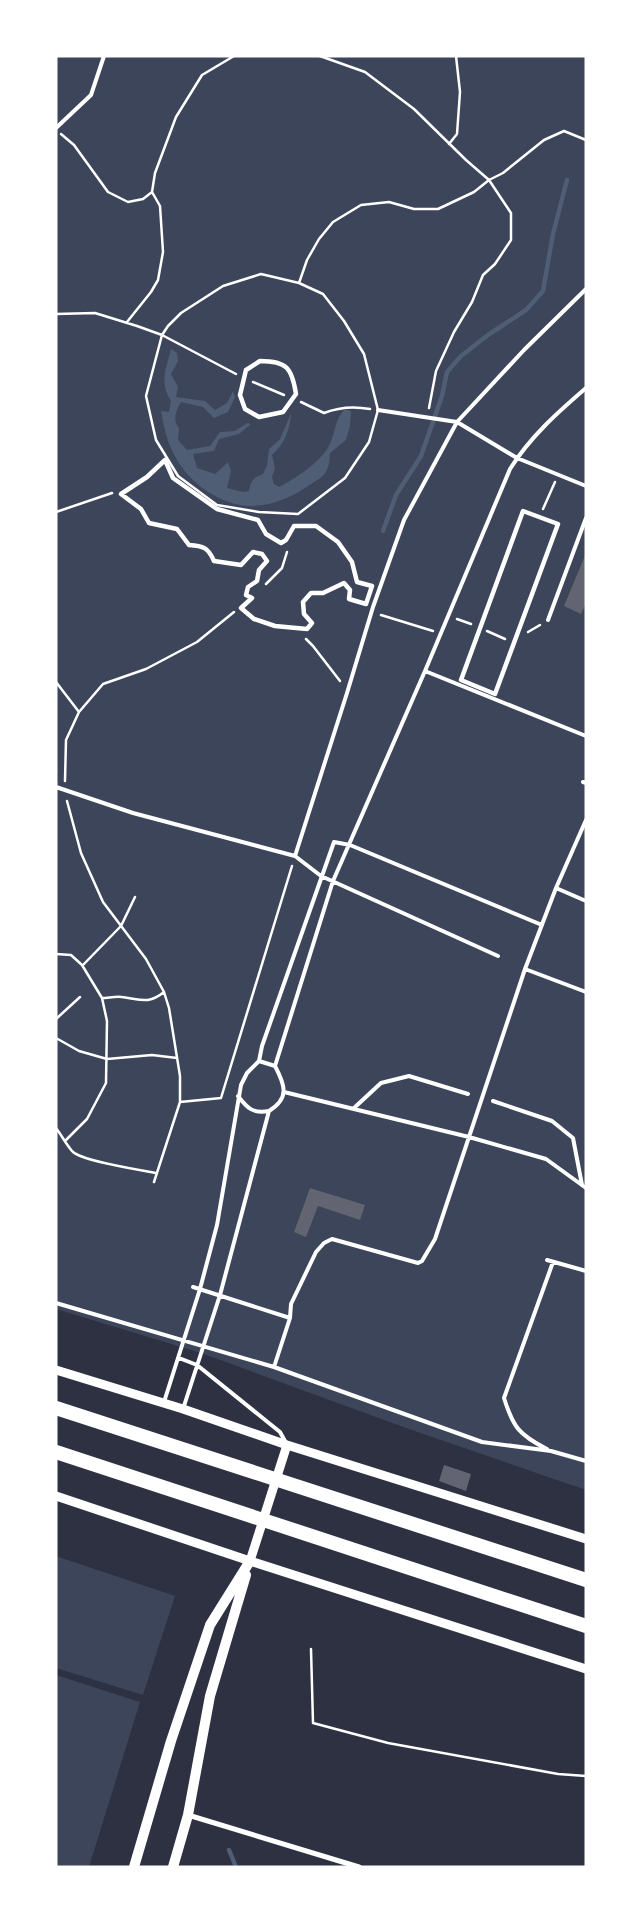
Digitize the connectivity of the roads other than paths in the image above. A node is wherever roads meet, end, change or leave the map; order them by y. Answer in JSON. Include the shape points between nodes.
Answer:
{"nodes":[{"id":1,"x":104,"y":56,"type":"edge"},
{"id":2,"x":56,"y":129,"type":"edge"},
{"id":3,"x":586,"y":289,"type":"edge"},
{"id":4,"x":244,"y":378,"type":"joint"},
{"id":5,"x":586,"y":388,"type":"edge"},
{"id":6,"x":378,"y":410,"type":"road end"},
{"id":7,"x":457,"y":422,"type":"junction"},
{"id":8,"x":517,"y":458,"type":"junction"},
{"id":9,"x":586,"y":486,"type":"edge"},
{"id":10,"x":539,"y":517,"type":"joint"},
{"id":11,"x":586,"y":518,"type":"edge"},
{"id":12,"x":548,"y":620,"type":"dead end"},
{"id":13,"x":291,"y":627,"type":"joint"},
{"id":14,"x":425,"y":671,"type":"junction"},
{"id":15,"x":586,"y":736,"type":"edge"},
{"id":16,"x":56,"y":787,"type":"edge"},
{"id":17,"x":586,"y":820,"type":"edge"},
{"id":18,"x":350,"y":845,"type":"junction"},
{"id":19,"x":295,"y":856,"type":"junction"},
{"id":20,"x":321,"y":876,"type":"junction"},
{"id":21,"x":333,"y":881,"type":"junction"},
{"id":22,"x":556,"y":888,"type":"junction"},
{"id":23,"x":586,"y":900,"type":"edge"},
{"id":24,"x":542,"y":925,"type":"junction"},
{"id":25,"x":498,"y":956,"type":"dead end"},
{"id":26,"x":525,"y":969,"type":"junction"},
{"id":27,"x":586,"y":992,"type":"edge"},
{"id":28,"x":259,"y":1061,"type":"junction"},
{"id":29,"x":275,"y":1066,"type":"junction"},
{"id":30,"x":284,"y":1092,"type":"junction"},
{"id":31,"x":468,"y":1094,"type":"dead end"},
{"id":32,"x":238,"y":1096,"type":"junction"},
{"id":33,"x":494,"y":1101,"type":"dead end"},
{"id":34,"x":354,"y":1108,"type":"junction"},
{"id":35,"x":269,"y":1111,"type":"junction"},
{"id":36,"x":469,"y":1137,"type":"junction"},
{"id":37,"x":584,"y":1186,"type":"edge"},
{"id":38,"x":547,"y":1260,"type":"dead end"},
{"id":39,"x":554,"y":1262,"type":"junction"},
{"id":40,"x":586,"y":1271,"type":"edge"},
{"id":41,"x":193,"y":1286,"type":"dead end"},
{"id":42,"x":200,"y":1289,"type":"junction"},
{"id":43,"x":220,"y":1295,"type":"junction"},
{"id":44,"x":56,"y":1303,"type":"edge"},
{"id":45,"x":290,"y":1318,"type":"junction"},
{"id":46,"x":184,"y":1341,"type":"junction"},
{"id":47,"x":203,"y":1347,"type":"junction"},
{"id":48,"x":179,"y":1358,"type":"junction"},
{"id":49,"x":197,"y":1365,"type":"junction"},
{"id":50,"x":274,"y":1367,"type":"junction"},
{"id":51,"x":56,"y":1370,"type":"edge"},
{"id":52,"x":163,"y":1404,"type":"junction"},
{"id":53,"x":56,"y":1408,"type":"edge"},
{"id":54,"x":183,"y":1409,"type":"junction"},
{"id":55,"x":287,"y":1444,"type":"junction"},
{"id":56,"x":551,"y":1451,"type":"junction"},
{"id":57,"x":56,"y":1452,"type":"edge"},
{"id":58,"x":586,"y":1461,"type":"edge"},
{"id":59,"x":56,"y":1496,"type":"edge"},
{"id":60,"x":586,"y":1540,"type":"edge"},
{"id":61,"x":250,"y":1561,"type":"junction"},
{"id":62,"x":586,"y":1580,"type":"edge"},
{"id":63,"x":586,"y":1626,"type":"edge"},
{"id":64,"x":586,"y":1669,"type":"edge"},
{"id":65,"x":188,"y":1815,"type":"junction"},
{"id":66,"x":134,"y":1867,"type":"edge"},
{"id":67,"x":173,"y":1867,"type":"edge"},
{"id":68,"x":359,"y":1867,"type":"edge"}],
"edges":[{"from":1,"to":2,"type":"lane","via":[[91,95]]},
{"from":3,"to":7,"type":"lane"},
{"from":4,"to":4,"type":"street","via":[[246,370],[260,361],[275,361],[286,366],[294,379],[296,394],[283,412],[259,417],[244,409],[240,395]]},
{"from":5,"to":8,"type":"lane","via":[[550,419]]},
{"from":6,"to":7,"type":"lane"},
{"from":7,"to":8,"type":"lane"},
{"from":7,"to":19,"type":"lane","via":[[404,520]]},
{"from":8,"to":9,"type":"lane"},
{"from":8,"to":14,"type":"lane"},
{"from":10,"to":10,"type":"street","via":[[558,524],[495,694],[461,680],[523,511]]},
{"from":11,"to":12,"type":"lane"},
{"from":13,"to":13,"type":"street","via":[[254,619],[241,608],[252,598],[246,595],[248,587],[257,581],[259,570],[267,561],[262,554],[253,552],[241,565],[214,561],[210,552],[201,546],[189,545],[178,529],[148,523],[141,509],[121,494],[148,477],[165,460],[173,478],[217,509],[258,520],[266,534],[282,543],[294,526],[316,526],[338,542],[352,562],[357,582],[372,586],[366,604],[349,599],[350,590],[344,583],[323,593],[311,592],[303,602],[304,614],[312,623],[307,629]]},
{"from":14,"to":15,"type":"lane"},
{"from":14,"to":18,"type":"lane"},
{"from":16,"to":19,"type":"lane","via":[[133,813]]},
{"from":17,"to":22,"type":"lane"},
{"from":18,"to":20,"type":"lane","via":[[334,842]]},
{"from":18,"to":21,"type":"lane"},
{"from":18,"to":24,"type":"lane"},
{"from":19,"to":20,"type":"lane"},
{"from":20,"to":21,"type":"lane"},
{"from":20,"to":28,"type":"lane"},
{"from":21,"to":25,"type":"lane"},
{"from":21,"to":29,"type":"lane"},
{"from":22,"to":23,"type":"lane"},
{"from":22,"to":24,"type":"lane"},
{"from":24,"to":26,"type":"lane"},
{"from":26,"to":27,"type":"lane"},
{"from":26,"to":36,"type":"lane"},
{"from":28,"to":29,"type":"lane"},
{"from":28,"to":32,"type":"lane","via":[[247,1073]]},
{"from":29,"to":30,"type":"lane"},
{"from":30,"to":34,"type":"lane"},
{"from":30,"to":35,"type":"lane","via":[[278,1105]]},
{"from":31,"to":34,"type":"lane","via":[[409,1076],[381,1083]]},
{"from":32,"to":35,"type":"lane","via":[[248,1108],[258,1113]]},
{"from":32,"to":42,"type":"lane","via":[[217,1224]]},
{"from":33,"to":37,"type":"lane","via":[[552,1121],[573,1138]]},
{"from":34,"to":36,"type":"lane"},
{"from":35,"to":43,"type":"lane"},
{"from":36,"to":37,"type":"lane","via":[[546,1159]]},
{"from":36,"to":45,"type":"lane","via":[[442,1223],[422,1261],[418,1263],[332,1240],[324,1243],[316,1252],[291,1304]]},
{"from":38,"to":39,"type":"lane"},
{"from":39,"to":40,"type":"lane"},
{"from":39,"to":56,"type":"lane","via":[[504,1398],[511,1420],[526,1438]]},
{"from":41,"to":42,"type":"lane"},
{"from":42,"to":43,"type":"lane"},
{"from":42,"to":46,"type":"lane"},
{"from":43,"to":45,"type":"lane"},
{"from":43,"to":47,"type":"lane"},
{"from":44,"to":46,"type":"lane"},
{"from":45,"to":50,"type":"lane"},
{"from":46,"to":47,"type":"lane"},
{"from":46,"to":48,"type":"lane"},
{"from":47,"to":49,"type":"lane"},
{"from":47,"to":50,"type":"lane"},
{"from":48,"to":49,"type":"lane"},
{"from":48,"to":52,"type":"lane"},
{"from":49,"to":54,"type":"lane"},
{"from":49,"to":55,"type":"lane","via":[[280,1432]]},
{"from":50,"to":56,"type":"lane","via":[[482,1442]]},
{"from":51,"to":52,"type":"street"},
{"from":52,"to":54,"type":"street"},
{"from":53,"to":62,"type":"highway"},
{"from":54,"to":55,"type":"street"},
{"from":55,"to":60,"type":"street"},
{"from":55,"to":61,"type":"street"},
{"from":56,"to":58,"type":"lane"},
{"from":57,"to":63,"type":"highway"},
{"from":59,"to":61,"type":"street"},
{"from":61,"to":64,"type":"street"},
{"from":61,"to":65,"type":"main road","via":[[210,1696]]},
{"from":61,"to":66,"type":"main road","via":[[210,1625]]},
{"from":65,"to":67,"type":"main road"},
{"from":65,"to":68,"type":"street"}]}
